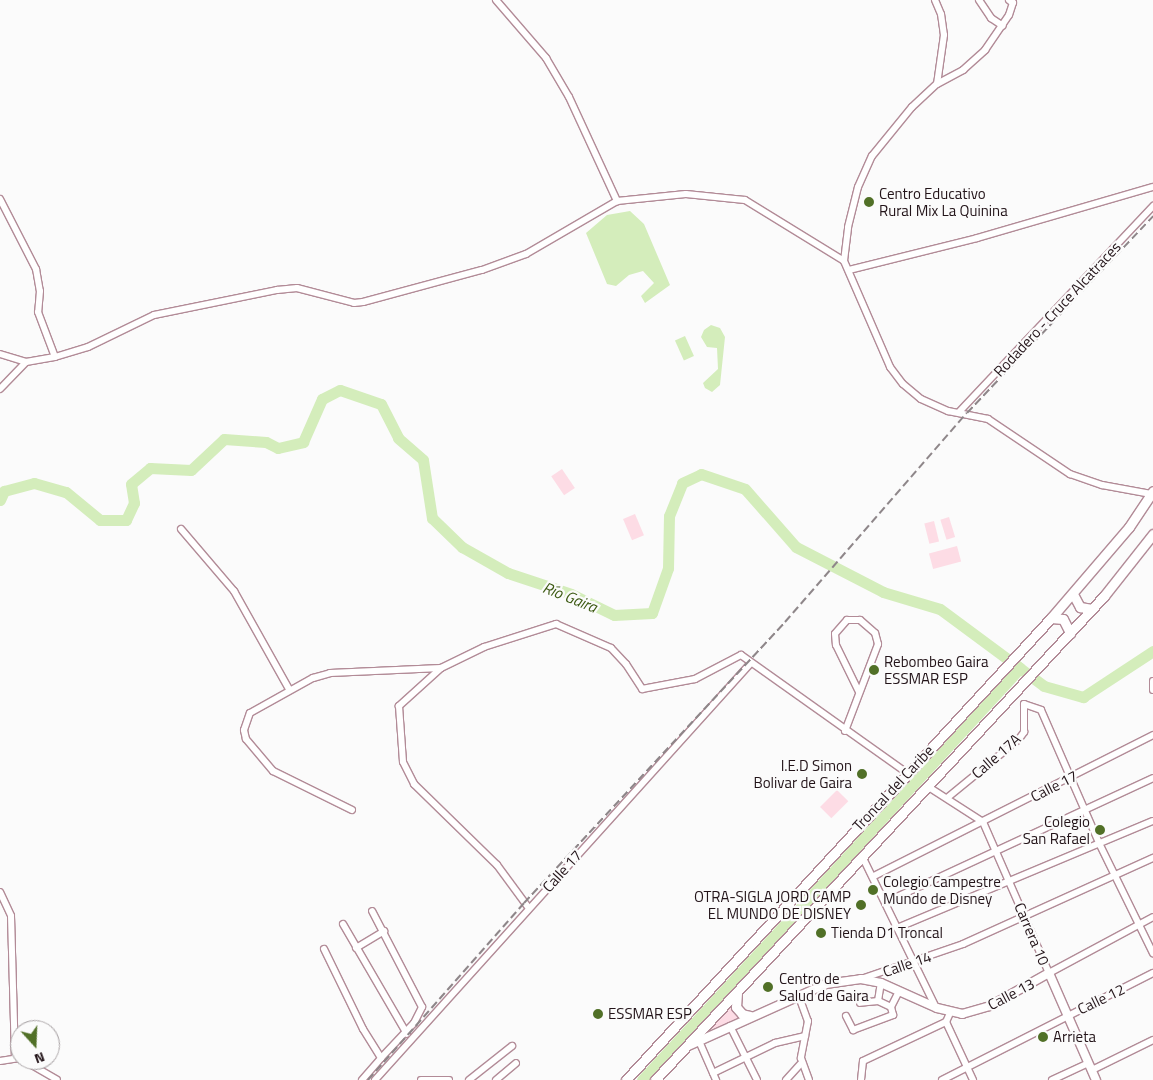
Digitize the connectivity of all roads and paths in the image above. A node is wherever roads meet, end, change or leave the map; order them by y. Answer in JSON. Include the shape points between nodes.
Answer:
{"nodes":[{"id":1,"x":496,"y":0,"type":"edge"},
{"id":2,"x":934,"y":0,"type":"edge"},
{"id":3,"x":978,"y":0,"type":"edge"},
{"id":4,"x":1009,"y":0,"type":"edge"},
{"id":5,"x":1003,"y":26,"type":"junction"},
{"id":6,"x":937,"y":84,"type":"junction"},
{"id":7,"x":1153,"y":187,"type":"edge"},
{"id":8,"x":0,"y":199,"type":"edge"},
{"id":9,"x":617,"y":201,"type":"junction"},
{"id":10,"x":1153,"y":206,"type":"edge"},
{"id":11,"x":844,"y":261,"type":"junction"},
{"id":12,"x":849,"y":270,"type":"junction"},
{"id":13,"x":0,"y":354,"type":"edge"},
{"id":14,"x":55,"y":357,"type":"junction"},
{"id":15,"x":26,"y":362,"type":"junction"},
{"id":16,"x":0,"y":389,"type":"edge"},
{"id":17,"x":960,"y":411,"type":"junction"},
{"id":18,"x":1152,"y":492,"type":"edge"},
{"id":19,"x":181,"y":529,"type":"dead end"},
{"id":20,"x":1153,"y":534,"type":"edge"},
{"id":21,"x":1153,"y":542,"type":"edge"},
{"id":22,"x":1122,"y":576,"type":"junction"},
{"id":23,"x":1073,"y":594,"type":"junction"},
{"id":24,"x":1092,"y":609,"type":"junction"},
{"id":25,"x":1051,"y":618,"type":"junction"},
{"id":26,"x":1070,"y":633,"type":"junction"},
{"id":27,"x":751,"y":663,"type":"junction"},
{"id":28,"x":441,"y":668,"type":"junction"},
{"id":29,"x":289,"y":689,"type":"junction"},
{"id":30,"x":859,"y":692,"type":"junction"},
{"id":31,"x":846,"y":731,"type":"junction"},
{"id":32,"x":1153,"y":735,"type":"edge"},
{"id":33,"x":907,"y":773,"type":"junction"},
{"id":34,"x":1072,"y":777,"type":"junction"},
{"id":35,"x":1153,"y":778,"type":"edge"},
{"id":36,"x":928,"y":786,"type":"junction"},
{"id":37,"x":947,"y":798,"type":"junction"},
{"id":38,"x":1085,"y":809,"type":"junction"},
{"id":39,"x":352,"y":810,"type":"dead end"},
{"id":40,"x":1153,"y":821,"type":"edge"},
{"id":41,"x":983,"y":822,"type":"junction"},
{"id":42,"x":1099,"y":843,"type":"junction"},
{"id":43,"x":998,"y":851,"type":"junction"},
{"id":44,"x":862,"y":856,"type":"junction"},
{"id":45,"x":1153,"y":858,"type":"edge"},
{"id":46,"x":1114,"y":875,"type":"junction"},
{"id":47,"x":874,"y":876,"type":"junction"},
{"id":48,"x":1010,"y":880,"type":"junction"},
{"id":49,"x":0,"y":892,"type":"edge"},
{"id":50,"x":886,"y":902,"type":"junction"},
{"id":51,"x":528,"y":907,"type":"junction"},
{"id":52,"x":372,"y":911,"type":"dead end"},
{"id":53,"x":1024,"y":916,"type":"junction"},
{"id":54,"x":1153,"y":917,"type":"edge"},
{"id":55,"x":343,"y":924,"type":"dead end"},
{"id":56,"x":1140,"y":925,"type":"junction"},
{"id":57,"x":897,"y":928,"type":"junction"},
{"id":58,"x":384,"y":931,"type":"junction"},
{"id":59,"x":356,"y":948,"type":"junction"},
{"id":60,"x":324,"y":950,"type":"dead end"},
{"id":61,"x":1153,"y":953,"type":"edge"},
{"id":62,"x":912,"y":963,"type":"junction"},
{"id":63,"x":1153,"y":973,"type":"edge"},
{"id":64,"x":1049,"y":974,"type":"junction"},
{"id":65,"x":861,"y":979,"type":"junction"},
{"id":66,"x":881,"y":983,"type":"junction"},
{"id":67,"x":739,"y":990,"type":"junction"},
{"id":68,"x":899,"y":991,"type":"junction"},
{"id":69,"x":798,"y":994,"type":"junction"},
{"id":70,"x":878,"y":1002,"type":"junction"},
{"id":71,"x":860,"y":1003,"type":"dead end"},
{"id":72,"x":891,"y":1007,"type":"junction"},
{"id":73,"x":936,"y":1008,"type":"junction"},
{"id":74,"x":950,"y":1013,"type":"junction"},
{"id":75,"x":1067,"y":1015,"type":"junction"},
{"id":76,"x":750,"y":1016,"type":"junction"},
{"id":77,"x":846,"y":1016,"type":"dead end"},
{"id":78,"x":16,"y":1020,"type":"edge"},
{"id":79,"x":946,"y":1022,"type":"junction"},
{"id":80,"x":730,"y":1026,"type":"junction"},
{"id":81,"x":405,"y":1033,"type":"junction"},
{"id":82,"x":805,"y":1036,"type":"junction"},
{"id":83,"x":412,"y":1038,"type":"junction"},
{"id":84,"x":699,"y":1040,"type":"junction"},
{"id":85,"x":1153,"y":1040,"type":"edge"},
{"id":86,"x":512,"y":1046,"type":"dead end"},
{"id":87,"x":685,"y":1048,"type":"junction"},
{"id":88,"x":746,"y":1056,"type":"junction"},
{"id":89,"x":381,"y":1058,"type":"junction"},
{"id":90,"x":802,"y":1062,"type":"junction"},
{"id":91,"x":516,"y":1063,"type":"dead end"},
{"id":92,"x":1090,"y":1066,"type":"junction"},
{"id":93,"x":967,"y":1068,"type":"junction"},
{"id":94,"x":40,"y":1070,"type":"edge"},
{"id":95,"x":713,"y":1073,"type":"junction"},
{"id":96,"x":447,"y":1079,"type":"edge"},
{"id":97,"x":656,"y":1079,"type":"edge"},
{"id":98,"x":57,"y":1080,"type":"edge"},
{"id":99,"x":362,"y":1080,"type":"edge"},
{"id":100,"x":375,"y":1080,"type":"edge"},
{"id":101,"x":421,"y":1080,"type":"edge"},
{"id":102,"x":469,"y":1080,"type":"edge"},
{"id":103,"x":496,"y":1080,"type":"edge"},
{"id":104,"x":626,"y":1080,"type":"edge"},
{"id":105,"x":716,"y":1080,"type":"edge"},
{"id":106,"x":757,"y":1080,"type":"edge"},
{"id":107,"x":786,"y":1080,"type":"edge"},
{"id":108,"x":810,"y":1080,"type":"edge"},
{"id":109,"x":860,"y":1080,"type":"edge"},
{"id":110,"x":942,"y":1080,"type":"edge"},
{"id":111,"x":973,"y":1080,"type":"edge"},
{"id":112,"x":1052,"y":1080,"type":"edge"},
{"id":113,"x":1096,"y":1080,"type":"edge"}],
"edges":[{"from":1,"to":9,"type":"street","via":[[555,74]]},
{"from":2,"to":6,"type":"street","via":[[941,14],[944,36]]},
{"from":3,"to":5,"type":"street","via":[[991,18]]},
{"from":4,"to":5,"type":"street","via":[[1014,3]]},
{"from":5,"to":6,"type":"street","via":[[985,50],[963,70]]},
{"from":6,"to":11,"type":"street","via":[[912,107],[872,156],[858,187]]},
{"from":7,"to":12,"type":"street","via":[[977,238]]},
{"from":8,"to":14,"type":"street","via":[[36,269],[40,291],[38,312]]},
{"from":9,"to":11,"type":"street","via":[[686,194],[745,200]]},
{"from":9,"to":14,"type":"street","via":[[526,254],[482,270],[354,303],[297,288],[260,293],[154,315],[88,347]]},
{"from":10,"to":17,"type":"street","name":"Rodadero - Cruce Alcatraces"},
{"from":11,"to":12,"type":"street"},
{"from":12,"to":17,"type":"street","via":[[890,367],[903,384],[921,399],[948,410]]},
{"from":13,"to":15,"type":"street"},
{"from":14,"to":15,"type":"street"},
{"from":15,"to":16,"type":"street"},
{"from":17,"to":18,"type":"street","via":[[1003,428],[1070,474],[1102,485]]},
{"from":18,"to":23,"type":"highway","name":"Troncal del Caribe","via":[[1129,527]]},
{"from":19,"to":29,"type":"street","via":[[234,591]]},
{"from":20,"to":22,"type":"highway","name":"Troncal del Caribe"},
{"from":21,"to":22,"type":"highway"},
{"from":22,"to":24,"type":"highway","name":"Troncal del Caribe"},
{"from":23,"to":24,"type":"highway","via":[[1080,608]]},
{"from":23,"to":25,"type":"highway","name":"Troncal del Caribe"},
{"from":24,"to":26,"type":"highway","name":"Troncal del Caribe"},
{"from":25,"to":26,"type":"highway","via":[[1066,622]]},
{"from":25,"to":33,"type":"highway","name":"Troncal del Caribe"},
{"from":26,"to":36,"type":"highway","name":"Troncal del Caribe"},
{"from":27,"to":28,"type":"street","via":[[741,655],[696,679],[642,689],[611,648],[556,624],[484,647]]},
{"from":27,"to":31,"type":"street"},
{"from":27,"to":51,"type":"street","name":"Calle 17"},
{"from":28,"to":29,"type":"street","via":[[330,673]]},
{"from":28,"to":51,"type":"street","via":[[398,706],[403,762],[414,784],[497,865]]},
{"from":29,"to":39,"type":"street","via":[[250,713],[244,730],[246,739],[273,771]]},
{"from":30,"to":30,"type":"street","via":[[878,644],[875,634],[860,620],[847,620],[835,634],[836,645]]},
{"from":30,"to":31,"type":"street"},
{"from":31,"to":33,"type":"street"},
{"from":32,"to":34,"type":"street","name":"Calle 17"},
{"from":33,"to":104,"type":"highway","name":"Troncal del Caribe"},
{"from":34,"to":37,"type":"street","name":"Calle 17A","via":[[1043,712],[1024,704],[1024,732],[1019,739]]},
{"from":34,"to":38,"type":"street"},
{"from":34,"to":41,"type":"street","name":"Calle 17"},
{"from":35,"to":38,"type":"street"},
{"from":36,"to":37,"type":"street","name":"Carrera 10"},
{"from":36,"to":44,"type":"highway","name":"Troncal del Caribe"},
{"from":37,"to":41,"type":"street","name":"Carrera 10"},
{"from":38,"to":42,"type":"street"},
{"from":38,"to":43,"type":"street"},
{"from":40,"to":42,"type":"street"},
{"from":41,"to":43,"type":"street","name":"Carrera 10"},
{"from":41,"to":47,"type":"street","name":"Calle 17"},
{"from":42,"to":46,"type":"street"},
{"from":42,"to":48,"type":"street"},
{"from":43,"to":48,"type":"street","name":"Carrera 10"},
{"from":43,"to":50,"type":"street"},
{"from":44,"to":47,"type":"street"},
{"from":44,"to":67,"type":"highway","name":"Troncal del Caribe"},
{"from":45,"to":46,"type":"street","name":"Calle 14"},
{"from":46,"to":53,"type":"street","name":"Calle 14"},
{"from":46,"to":56,"type":"street"},
{"from":47,"to":50,"type":"street"},
{"from":48,"to":53,"type":"street","name":"Carrera 10"},
{"from":48,"to":57,"type":"street"},
{"from":49,"to":78,"type":"street","via":[[11,916]]},
{"from":50,"to":57,"type":"street"},
{"from":51,"to":83,"type":"street","name":"Calle 17"},
{"from":52,"to":58,"type":"street"},
{"from":53,"to":62,"type":"street","name":"Calle 14"},
{"from":53,"to":64,"type":"street","name":"Carrera 10"},
{"from":54,"to":56,"type":"street","name":"Calle 13"},
{"from":55,"to":59,"type":"street"},
{"from":56,"to":61,"type":"street"},
{"from":56,"to":64,"type":"street","name":"Calle 13"},
{"from":57,"to":62,"type":"street"},
{"from":58,"to":59,"type":"street"},
{"from":58,"to":81,"type":"street","via":[[422,1007]]},
{"from":59,"to":81,"type":"street"},
{"from":60,"to":89,"type":"street","via":[[359,1022]]},
{"from":62,"to":65,"type":"street","name":"Calle 14"},
{"from":62,"to":73,"type":"street"},
{"from":63,"to":75,"type":"street","name":"Calle 12"},
{"from":64,"to":74,"type":"main road","name":"Calle 13","via":[[976,1012]]},
{"from":64,"to":75,"type":"main road","name":"Carrera 10"},
{"from":65,"to":66,"type":"main road","name":"Calle 13"},
{"from":65,"to":69,"type":"main road","name":"Calle 14","via":[[826,984]]},
{"from":66,"to":68,"type":"main road","name":"Calle 13"},
{"from":66,"to":70,"type":"street"},
{"from":67,"to":76,"type":"highway","via":[[736,1007],[742,1014]]},
{"from":67,"to":87,"type":"highway","name":"Troncal del Caribe"},
{"from":68,"to":72,"type":"street"},
{"from":68,"to":73,"type":"main road","name":"Calle 13"},
{"from":69,"to":76,"type":"main road","name":"Calle 14"},
{"from":69,"to":82,"type":"street","via":[[808,1021]]},
{"from":70,"to":71,"type":"street"},
{"from":70,"to":72,"type":"street"},
{"from":72,"to":77,"type":"street","via":[[893,1015],[853,1030]]},
{"from":73,"to":74,"type":"main road","name":"Calle 13"},
{"from":74,"to":79,"type":"street"},
{"from":75,"to":92,"type":"main road","name":"Carrera 10"},
{"from":75,"to":93,"type":"street","name":"Calle 12"},
{"from":76,"to":80,"type":"main road","name":"Calle 14"},
{"from":79,"to":93,"type":"street"},
{"from":79,"to":109,"type":"street","via":[[863,1062]]},
{"from":80,"to":84,"type":"main road","name":"Calle 14"},
{"from":80,"to":88,"type":"street"},
{"from":81,"to":83,"type":"street"},
{"from":81,"to":89,"type":"street"},
{"from":82,"to":88,"type":"street","via":[[775,1043]]},
{"from":82,"to":90,"type":"street"},
{"from":83,"to":100,"type":"street","name":"Calle 17"},
{"from":84,"to":87,"type":"main road","name":"Calle 14"},
{"from":84,"to":95,"type":"street"},
{"from":85,"to":92,"type":"street"},
{"from":86,"to":102,"type":"street"},
{"from":87,"to":97,"type":"highway","name":"Troncal del Caribe"},
{"from":88,"to":95,"type":"street"},
{"from":88,"to":106,"type":"street"},
{"from":89,"to":99,"type":"street"},
{"from":90,"to":107,"type":"street"},
{"from":90,"to":108,"type":"street"},
{"from":91,"to":103,"type":"street"},
{"from":92,"to":112,"type":"street"},
{"from":92,"to":113,"type":"main road","name":"Carrera 10"},
{"from":93,"to":110,"type":"street","name":"Calle 12"},
{"from":93,"to":111,"type":"street"},
{"from":94,"to":98,"type":"street"},
{"from":95,"to":105,"type":"street"},
{"from":96,"to":101,"type":"street"}]}
